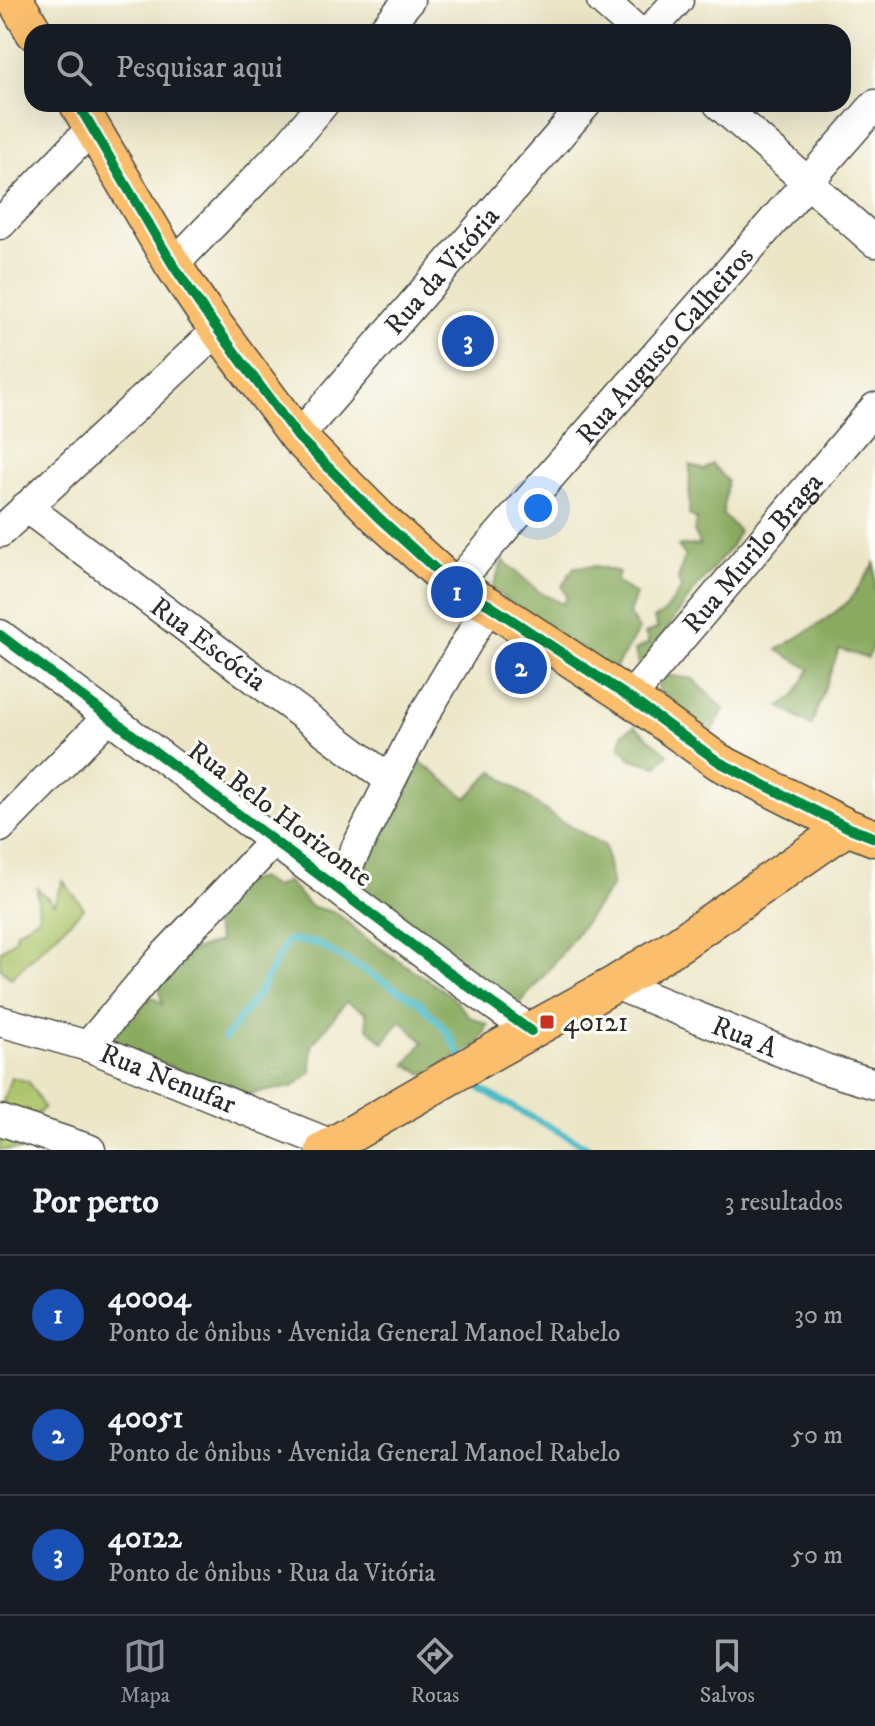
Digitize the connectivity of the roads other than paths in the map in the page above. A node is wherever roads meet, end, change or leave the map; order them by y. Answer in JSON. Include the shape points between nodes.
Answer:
{"nodes":[{"id":1,"x":15,"y":0,"type":"edge"},
{"id":2,"x":409,"y":0,"type":"edge"},
{"id":3,"x":602,"y":0,"type":"edge"},
{"id":4,"x":678,"y":0,"type":"edge"},
{"id":5,"x":29,"y":24,"type":"edge"},
{"id":6,"x":389,"y":24,"type":"edge"},
{"id":7,"x":629,"y":24,"type":"edge"},
{"id":8,"x":656,"y":24,"type":"edge"},
{"id":9,"x":875,"y":105,"type":"edge"},
{"id":10,"x":316,"y":112,"type":"edge"},
{"id":11,"x":579,"y":112,"type":"edge"},
{"id":12,"x":728,"y":112,"type":"edge"},
{"id":13,"x":85,"y":116,"type":"edge"},
{"id":14,"x":807,"y":181,"type":"junction"},
{"id":15,"x":0,"y":224,"type":"edge"},
{"id":16,"x":875,"y":242,"type":"edge"},
{"id":17,"x":173,"y":265,"type":"junction"},
{"id":18,"x":218,"y":330,"type":"junction"},
{"id":19,"x":875,"y":408,"type":"edge"},
{"id":20,"x":298,"y":437,"type":"junction"},
{"id":21,"x":26,"y":507,"type":"junction"},
{"id":22,"x":0,"y":532,"type":"edge"},
{"id":23,"x":454,"y":586,"type":"junction"},
{"id":24,"x":489,"y":605,"type":"junction"},
{"id":25,"x":0,"y":635,"type":"edge"},
{"id":26,"x":630,"y":698,"type":"junction"},
{"id":27,"x":109,"y":716,"type":"junction"},
{"id":28,"x":390,"y":780,"type":"junction"},
{"id":29,"x":0,"y":827,"type":"edge"},
{"id":30,"x":861,"y":832,"type":"edge"},
{"id":31,"x":274,"y":841,"type":"junction"},
{"id":32,"x":337,"y":887,"type":"junction"},
{"id":33,"x":615,"y":984,"type":"junction"},
{"id":34,"x":0,"y":1021,"type":"edge"},
{"id":35,"x":531,"y":1031,"type":"junction"},
{"id":36,"x":88,"y":1046,"type":"junction"},
{"id":37,"x":875,"y":1084,"type":"edge"},
{"id":38,"x":0,"y":1120,"type":"edge"},
{"id":39,"x":328,"y":1147,"type":"edge"},
{"id":40,"x":90,"y":1150,"type":"edge"}],
"edges":[{"from":1,"to":5,"type":"main road"},
{"from":2,"to":6,"type":"street"},
{"from":3,"to":7,"type":"street"},
{"from":4,"to":8,"type":"street"},
{"from":9,"to":14,"type":"street","name":"Rua Augusto Calheiros"},
{"from":10,"to":17,"type":"street"},
{"from":11,"to":20,"type":"street","name":"Rua da Vitória"},
{"from":12,"to":14,"type":"street"},
{"from":13,"to":15,"type":"street"},
{"from":13,"to":17,"type":"main road"},
{"from":14,"to":16,"type":"street"},
{"from":14,"to":23,"type":"street","name":"Rua Augusto Calheiros"},
{"from":17,"to":18,"type":"main road"},
{"from":18,"to":20,"type":"main road"},
{"from":18,"to":21,"type":"street"},
{"from":19,"to":26,"type":"street","name":"Rua Murilo Braga"},
{"from":20,"to":23,"type":"main road"},
{"from":21,"to":22,"type":"street"},
{"from":21,"to":28,"type":"street","name":"Rua Escócia"},
{"from":23,"to":24,"type":"main road"},
{"from":24,"to":26,"type":"main road"},
{"from":24,"to":28,"type":"street"},
{"from":25,"to":27,"type":"street","name":"Rua Belo Horizonte"},
{"from":26,"to":30,"type":"main road","via":[[719,762]]},
{"from":27,"to":29,"type":"street"},
{"from":27,"to":31,"type":"street","name":"Rua Belo Horizonte"},
{"from":28,"to":32,"type":"street"},
{"from":30,"to":33,"type":"main road"},
{"from":31,"to":32,"type":"street","name":"Rua Belo Horizonte"},
{"from":31,"to":36,"type":"street","via":[[166,954]]},
{"from":32,"to":35,"type":"street","name":"Rua Belo Horizonte"},
{"from":33,"to":35,"type":"main road"},
{"from":33,"to":37,"type":"street","name":"Rua A"},
{"from":34,"to":36,"type":"street","name":"Rua Nenufar"},
{"from":35,"to":39,"type":"main road"},
{"from":36,"to":39,"type":"street","name":"Rua Nenufar"},
{"from":38,"to":40,"type":"street"}]}
